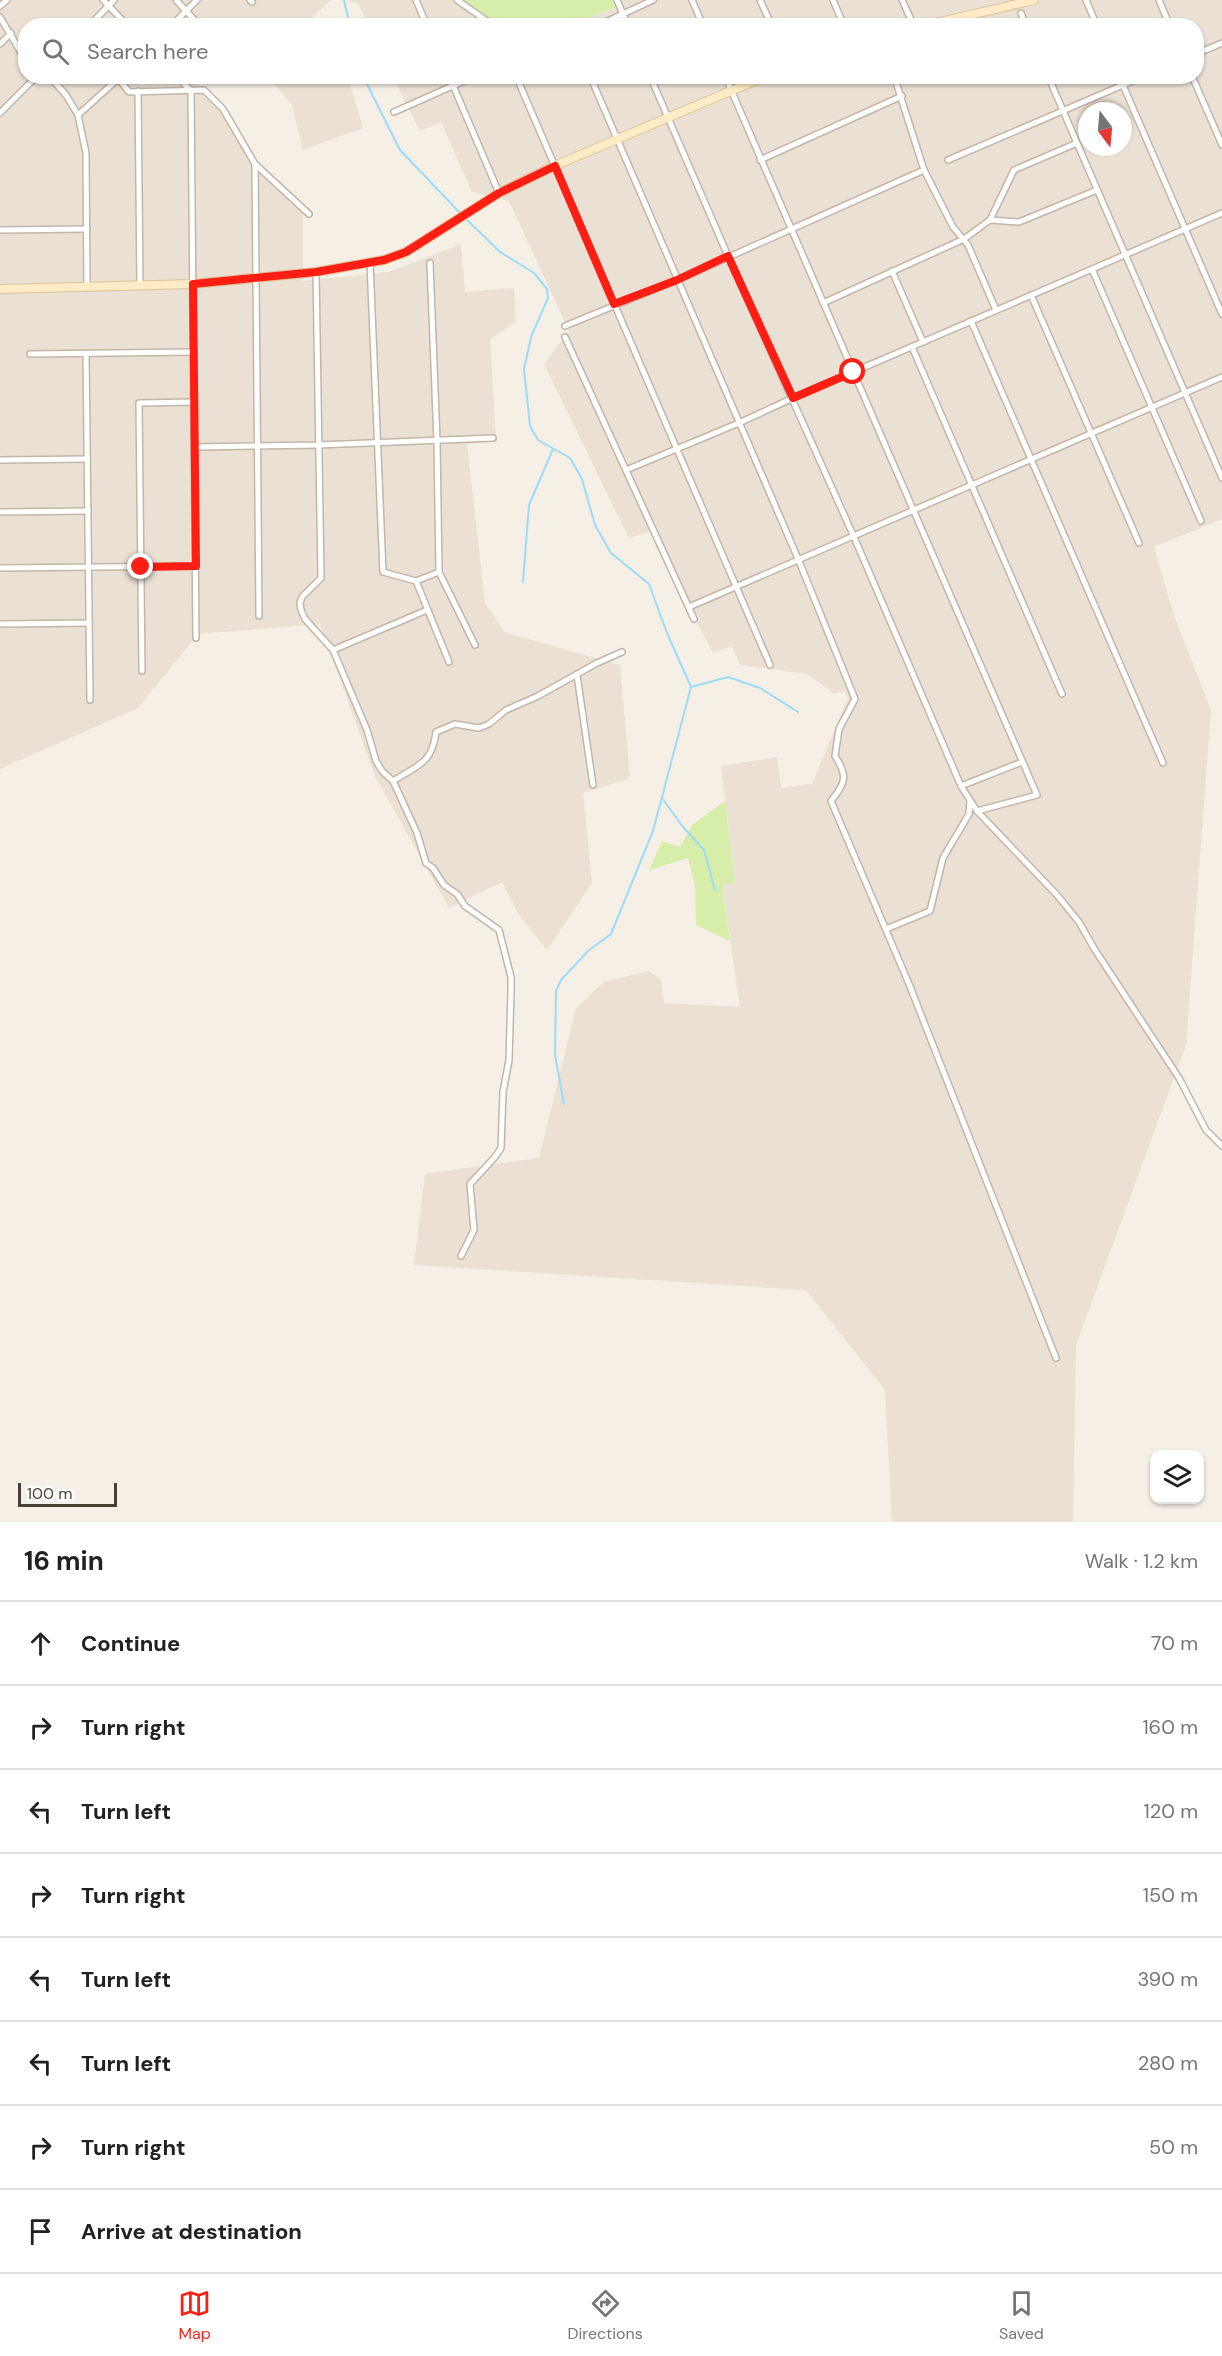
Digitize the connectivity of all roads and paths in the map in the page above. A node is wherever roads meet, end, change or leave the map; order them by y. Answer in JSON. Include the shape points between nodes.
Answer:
{"nodes":[{"id":1,"x":7,"y":0,"type":"edge"},
{"id":2,"x":103,"y":0,"type":"edge"},
{"id":3,"x":114,"y":0,"type":"edge"},
{"id":4,"x":176,"y":0,"type":"edge"},
{"id":5,"x":197,"y":0,"type":"edge"},
{"id":6,"x":416,"y":0,"type":"edge"},
{"id":7,"x":456,"y":0,"type":"edge"},
{"id":8,"x":617,"y":0,"type":"edge"},
{"id":9,"x":653,"y":0,"type":"edge"},
{"id":10,"x":692,"y":0,"type":"edge"},
{"id":11,"x":760,"y":0,"type":"edge"},
{"id":12,"x":833,"y":0,"type":"edge"},
{"id":13,"x":902,"y":0,"type":"edge"},
{"id":14,"x":1034,"y":0,"type":"edge"},
{"id":15,"x":1086,"y":0,"type":"edge"},
{"id":16,"x":1159,"y":0,"type":"edge"},
{"id":17,"x":0,"y":6,"type":"edge"},
{"id":18,"x":109,"y":6,"type":"junction"},
{"id":19,"x":186,"y":11,"type":"junction"},
{"id":20,"x":623,"y":13,"type":"junction"},
{"id":21,"x":1021,"y":13,"type":"dead end"},
{"id":22,"x":0,"y":16,"type":"edge"},
{"id":23,"x":96,"y":18,"type":"edge"},
{"id":24,"x":120,"y":18,"type":"edge"},
{"id":25,"x":179,"y":18,"type":"edge"},
{"id":26,"x":193,"y":18,"type":"edge"},
{"id":27,"x":424,"y":18,"type":"edge"},
{"id":28,"x":482,"y":18,"type":"edge"},
{"id":29,"x":613,"y":18,"type":"edge"},
{"id":30,"x":625,"y":18,"type":"edge"},
{"id":31,"x":700,"y":18,"type":"edge"},
{"id":32,"x":768,"y":18,"type":"edge"},
{"id":33,"x":841,"y":18,"type":"edge"},
{"id":34,"x":910,"y":18,"type":"edge"},
{"id":35,"x":957,"y":18,"type":"edge"},
{"id":36,"x":1023,"y":18,"type":"edge"},
{"id":37,"x":1094,"y":18,"type":"edge"},
{"id":38,"x":1167,"y":18,"type":"edge"},
{"id":39,"x":10,"y":33,"type":"junction"},
{"id":40,"x":1222,"y":43,"type":"edge"},
{"id":41,"x":0,"y":44,"type":"edge"},
{"id":42,"x":18,"y":47,"type":"edge"},
{"id":43,"x":1204,"y":51,"type":"edge"},
{"id":44,"x":29,"y":84,"type":"edge"},
{"id":45,"x":56,"y":84,"type":"edge"},
{"id":46,"x":111,"y":84,"type":"edge"},
{"id":47,"x":124,"y":84,"type":"edge"},
{"id":48,"x":184,"y":84,"type":"edge"},
{"id":49,"x":458,"y":84,"type":"edge"},
{"id":50,"x":519,"y":84,"type":"edge"},
{"id":51,"x":593,"y":84,"type":"edge"},
{"id":52,"x":654,"y":84,"type":"edge"},
{"id":53,"x":729,"y":84,"type":"edge"},
{"id":54,"x":748,"y":84,"type":"edge"},
{"id":55,"x":897,"y":84,"type":"edge"},
{"id":56,"x":1051,"y":84,"type":"edge"},
{"id":57,"x":1127,"y":84,"type":"edge"},
{"id":58,"x":1195,"y":84,"type":"edge"},
{"id":59,"x":453,"y":86,"type":"junction"},
{"id":60,"x":1123,"y":86,"type":"junction"},
{"id":61,"x":191,"y":91,"type":"junction"},
{"id":62,"x":732,"y":91,"type":"junction"},
{"id":63,"x":138,"y":92,"type":"junction"},
{"id":64,"x":902,"y":96,"type":"junction"},
{"id":65,"x":1063,"y":111,"type":"junction"},
{"id":66,"x":394,"y":112,"type":"dead end"},
{"id":67,"x":0,"y":113,"type":"edge"},
{"id":68,"x":78,"y":115,"type":"junction"},
{"id":69,"x":668,"y":117,"type":"junction"},
{"id":70,"x":618,"y":141,"type":"junction"},
{"id":71,"x":1077,"y":143,"type":"junction"},
{"id":72,"x":1222,"y":145,"type":"edge"},
{"id":73,"x":760,"y":160,"type":"junction"},
{"id":74,"x":948,"y":160,"type":"dead end"},
{"id":75,"x":255,"y":164,"type":"junction"},
{"id":76,"x":555,"y":166,"type":"junction"},
{"id":77,"x":924,"y":170,"type":"junction"},
{"id":78,"x":1097,"y":189,"type":"junction"},
{"id":79,"x":499,"y":193,"type":"junction"},
{"id":80,"x":1222,"y":213,"type":"edge"},
{"id":81,"x":309,"y":214,"type":"dead end"},
{"id":82,"x":990,"y":220,"type":"junction"},
{"id":83,"x":791,"y":228,"type":"junction"},
{"id":84,"x":87,"y":229,"type":"junction"},
{"id":85,"x":1185,"y":229,"type":"junction"},
{"id":86,"x":0,"y":230,"type":"edge"},
{"id":87,"x":964,"y":239,"type":"junction"},
{"id":88,"x":1125,"y":255,"type":"junction"},
{"id":89,"x":728,"y":256,"type":"junction"},
{"id":90,"x":370,"y":263,"type":"junction"},
{"id":91,"x":430,"y":263,"type":"dead end"},
{"id":92,"x":1092,"y":269,"type":"junction"},
{"id":93,"x":892,"y":271,"type":"junction"},
{"id":94,"x":316,"y":272,"type":"junction"},
{"id":95,"x":256,"y":279,"type":"junction"},
{"id":96,"x":677,"y":280,"type":"junction"},
{"id":97,"x":193,"y":284,"type":"junction"},
{"id":98,"x":140,"y":286,"type":"junction"},
{"id":99,"x":87,"y":288,"type":"junction"},
{"id":100,"x":0,"y":289,"type":"edge"},
{"id":101,"x":1031,"y":295,"type":"junction"},
{"id":102,"x":823,"y":303,"type":"junction"},
{"id":103,"x":614,"y":304,"type":"junction"},
{"id":104,"x":996,"y":310,"type":"junction"},
{"id":105,"x":1222,"y":314,"type":"edge"},
{"id":106,"x":971,"y":321,"type":"junction"},
{"id":107,"x":565,"y":326,"type":"dead end"},
{"id":108,"x":565,"y":337,"type":"dead end"},
{"id":109,"x":923,"y":342,"type":"junction"},
{"id":110,"x":912,"y":346,"type":"junction"},
{"id":111,"x":194,"y":352,"type":"junction"},
{"id":112,"x":30,"y":354,"type":"dead end"},
{"id":113,"x":86,"y":354,"type":"junction"},
{"id":114,"x":853,"y":372,"type":"junction"},
{"id":115,"x":1222,"y":377,"type":"edge"},
{"id":116,"x":1185,"y":393,"type":"junction"},
{"id":117,"x":793,"y":398,"type":"junction"},
{"id":118,"x":194,"y":402,"type":"junction"},
{"id":119,"x":1152,"y":407,"type":"junction"},
{"id":120,"x":739,"y":423,"type":"junction"},
{"id":121,"x":1091,"y":433,"type":"junction"},
{"id":122,"x":493,"y":438,"type":"dead end"},
{"id":123,"x":437,"y":441,"type":"junction"},
{"id":124,"x":378,"y":443,"type":"junction"},
{"id":125,"x":318,"y":445,"type":"junction"},
{"id":126,"x":258,"y":446,"type":"junction"},
{"id":127,"x":195,"y":447,"type":"junction"},
{"id":128,"x":676,"y":448,"type":"junction"},
{"id":129,"x":87,"y":459,"type":"junction"},
{"id":130,"x":1031,"y":459,"type":"junction"},
{"id":131,"x":0,"y":460,"type":"edge"},
{"id":132,"x":626,"y":470,"type":"junction"},
{"id":133,"x":1222,"y":478,"type":"edge"},
{"id":134,"x":972,"y":484,"type":"junction"},
{"id":135,"x":913,"y":510,"type":"junction"},
{"id":136,"x":88,"y":511,"type":"junction"},
{"id":137,"x":0,"y":512,"type":"edge"},
{"id":138,"x":1201,"y":521,"type":"dead end"},
{"id":139,"x":854,"y":537,"type":"junction"},
{"id":140,"x":1138,"y":543,"type":"dead end"},
{"id":141,"x":799,"y":561,"type":"junction"},
{"id":142,"x":196,"y":566,"type":"junction"},
{"id":143,"x":88,"y":567,"type":"junction"},
{"id":144,"x":141,"y":567,"type":"junction"},
{"id":145,"x":0,"y":568,"type":"edge"},
{"id":146,"x":439,"y":573,"type":"junction"},
{"id":147,"x":416,"y":581,"type":"junction"},
{"id":148,"x":736,"y":586,"type":"junction"},
{"id":149,"x":689,"y":607,"type":"junction"},
{"id":150,"x":427,"y":610,"type":"junction"},
{"id":151,"x":259,"y":616,"type":"dead end"},
{"id":152,"x":694,"y":619,"type":"dead end"},
{"id":153,"x":89,"y":623,"type":"junction"},
{"id":154,"x":0,"y":624,"type":"edge"},
{"id":155,"x":196,"y":638,"type":"dead end"},
{"id":156,"x":475,"y":645,"type":"dead end"},
{"id":157,"x":333,"y":650,"type":"junction"},
{"id":158,"x":621,"y":652,"type":"dead end"},
{"id":159,"x":449,"y":662,"type":"dead end"},
{"id":160,"x":770,"y":665,"type":"dead end"},
{"id":161,"x":142,"y":671,"type":"dead end"},
{"id":162,"x":577,"y":675,"type":"junction"},
{"id":163,"x":1062,"y":694,"type":"dead end"},
{"id":164,"x":90,"y":700,"type":"dead end"},
{"id":165,"x":1022,"y":762,"type":"junction"},
{"id":166,"x":1162,"y":762,"type":"dead end"},
{"id":167,"x":393,"y":781,"type":"junction"},
{"id":168,"x":593,"y":785,"type":"dead end"},
{"id":169,"x":961,"y":786,"type":"junction"},
{"id":170,"x":970,"y":801,"type":"junction"},
{"id":171,"x":976,"y":811,"type":"junction"},
{"id":172,"x":886,"y":929,"type":"junction"},
{"id":173,"x":1222,"y":1146,"type":"edge"},
{"id":174,"x":460,"y":1256,"type":"dead end"},
{"id":175,"x":1056,"y":1358,"type":"dead end"}],
"edges":[{"from":1,"to":17,"type":"street"},
{"from":2,"to":18,"type":"street"},
{"from":3,"to":18,"type":"street"},
{"from":4,"to":19,"type":"street"},
{"from":5,"to":19,"type":"street"},
{"from":6,"to":27,"type":"street"},
{"from":7,"to":28,"type":"street"},
{"from":8,"to":20,"type":"street"},
{"from":9,"to":20,"type":"street"},
{"from":10,"to":31,"type":"street"},
{"from":11,"to":32,"type":"street"},
{"from":12,"to":33,"type":"street"},
{"from":13,"to":34,"type":"street"},
{"from":14,"to":35,"type":"main road"},
{"from":15,"to":37,"type":"street"},
{"from":16,"to":38,"type":"street"},
{"from":18,"to":23,"type":"street"},
{"from":18,"to":24,"type":"street"},
{"from":19,"to":25,"type":"street"},
{"from":19,"to":26,"type":"street"},
{"from":20,"to":29,"type":"street"},
{"from":20,"to":30,"type":"street"},
{"from":21,"to":36,"type":"street"},
{"from":22,"to":39,"type":"street"},
{"from":39,"to":41,"type":"street"},
{"from":39,"to":42,"type":"street"},
{"from":40,"to":43,"type":"street"},
{"from":44,"to":67,"type":"street"},
{"from":45,"to":68,"type":"street"},
{"from":46,"to":68,"type":"street"},
{"from":47,"to":63,"type":"street","via":[[129,92]]},
{"from":48,"to":61,"type":"street"},
{"from":49,"to":59,"type":"street"},
{"from":50,"to":76,"type":"street"},
{"from":51,"to":70,"type":"street"},
{"from":52,"to":69,"type":"street"},
{"from":53,"to":62,"type":"street"},
{"from":54,"to":62,"type":"main road"},
{"from":55,"to":64,"type":"street"},
{"from":56,"to":65,"type":"street"},
{"from":57,"to":60,"type":"street"},
{"from":58,"to":72,"type":"street"},
{"from":59,"to":66,"type":"street"},
{"from":59,"to":79,"type":"street"},
{"from":60,"to":65,"type":"street"},
{"from":60,"to":85,"type":"street"},
{"from":61,"to":63,"type":"street"},
{"from":61,"to":75,"type":"street","via":[[204,90],[223,109]]},
{"from":61,"to":97,"type":"street"},
{"from":62,"to":69,"type":"main road"},
{"from":62,"to":73,"type":"street"},
{"from":63,"to":98,"type":"street"},
{"from":64,"to":73,"type":"street"},
{"from":64,"to":77,"type":"street"},
{"from":65,"to":71,"type":"street"},
{"from":65,"to":74,"type":"street"},
{"from":68,"to":84,"type":"street","via":[[86,153]]},
{"from":69,"to":70,"type":"main road"},
{"from":69,"to":89,"type":"street"},
{"from":70,"to":76,"type":"main road"},
{"from":70,"to":96,"type":"street"},
{"from":71,"to":78,"type":"street"},
{"from":71,"to":82,"type":"street","via":[[1014,170]]},
{"from":73,"to":83,"type":"street"},
{"from":75,"to":81,"type":"street"},
{"from":75,"to":95,"type":"street"},
{"from":76,"to":79,"type":"main road"},
{"from":76,"to":103,"type":"street"},
{"from":77,"to":83,"type":"street"},
{"from":77,"to":87,"type":"street","via":[[953,227]]},
{"from":78,"to":82,"type":"street","via":[[1019,222]]},
{"from":78,"to":88,"type":"street"},
{"from":79,"to":90,"type":"main road","via":[[406,252]]},
{"from":80,"to":85,"type":"street"},
{"from":82,"to":87,"type":"street"},
{"from":83,"to":89,"type":"street"},
{"from":83,"to":102,"type":"street"},
{"from":84,"to":86,"type":"street"},
{"from":84,"to":99,"type":"street"},
{"from":85,"to":88,"type":"street"},
{"from":85,"to":105,"type":"street"},
{"from":87,"to":93,"type":"street"},
{"from":87,"to":104,"type":"street"},
{"from":88,"to":92,"type":"street"},
{"from":88,"to":116,"type":"street"},
{"from":89,"to":96,"type":"street"},
{"from":89,"to":117,"type":"street"},
{"from":90,"to":94,"type":"main road"},
{"from":90,"to":124,"type":"street"},
{"from":91,"to":123,"type":"street"},
{"from":92,"to":101,"type":"street"},
{"from":92,"to":119,"type":"street"},
{"from":93,"to":102,"type":"street"},
{"from":93,"to":109,"type":"street"},
{"from":94,"to":95,"type":"main road"},
{"from":94,"to":125,"type":"street"},
{"from":95,"to":97,"type":"main road"},
{"from":95,"to":126,"type":"street"},
{"from":96,"to":103,"type":"street"},
{"from":96,"to":120,"type":"street"},
{"from":97,"to":98,"type":"main road"},
{"from":97,"to":111,"type":"street"},
{"from":98,"to":99,"type":"main road"},
{"from":99,"to":100,"type":"main road"},
{"from":101,"to":104,"type":"street"},
{"from":101,"to":121,"type":"street"},
{"from":102,"to":114,"type":"street"},
{"from":103,"to":107,"type":"street"},
{"from":103,"to":128,"type":"street"},
{"from":104,"to":106,"type":"street"},
{"from":106,"to":109,"type":"street"},
{"from":106,"to":130,"type":"street"},
{"from":108,"to":132,"type":"street"},
{"from":109,"to":110,"type":"street"},
{"from":110,"to":114,"type":"street"},
{"from":110,"to":134,"type":"street"},
{"from":111,"to":113,"type":"street"},
{"from":111,"to":118,"type":"street"},
{"from":112,"to":113,"type":"street"},
{"from":113,"to":129,"type":"street"},
{"from":114,"to":117,"type":"street"},
{"from":114,"to":135,"type":"street"},
{"from":115,"to":116,"type":"street"},
{"from":116,"to":119,"type":"street"},
{"from":116,"to":133,"type":"street"},
{"from":117,"to":120,"type":"street"},
{"from":117,"to":139,"type":"street"},
{"from":118,"to":127,"type":"street"},
{"from":118,"to":144,"type":"street","via":[[139,403]]},
{"from":119,"to":121,"type":"street"},
{"from":119,"to":138,"type":"street"},
{"from":120,"to":128,"type":"street"},
{"from":120,"to":141,"type":"street"},
{"from":121,"to":130,"type":"street"},
{"from":121,"to":140,"type":"street"},
{"from":122,"to":123,"type":"street"},
{"from":123,"to":124,"type":"street"},
{"from":123,"to":146,"type":"street"},
{"from":124,"to":125,"type":"street"},
{"from":124,"to":147,"type":"street","via":[[383,572]]},
{"from":125,"to":126,"type":"street"},
{"from":125,"to":157,"type":"street","via":[[321,578],[300,603],[306,619]]},
{"from":126,"to":127,"type":"street"},
{"from":126,"to":151,"type":"street"},
{"from":127,"to":142,"type":"street"},
{"from":128,"to":132,"type":"street"},
{"from":128,"to":148,"type":"street"},
{"from":129,"to":131,"type":"street"},
{"from":129,"to":136,"type":"street"},
{"from":130,"to":134,"type":"street"},
{"from":130,"to":166,"type":"street"},
{"from":132,"to":149,"type":"street"},
{"from":134,"to":135,"type":"street"},
{"from":134,"to":163,"type":"street"},
{"from":135,"to":139,"type":"street"},
{"from":135,"to":165,"type":"street"},
{"from":136,"to":137,"type":"street"},
{"from":136,"to":143,"type":"street"},
{"from":139,"to":141,"type":"street"},
{"from":139,"to":169,"type":"street"},
{"from":141,"to":148,"type":"street"},
{"from":141,"to":172,"type":"street","via":[[855,699],[839,729],[835,756],[844,769],[843,786],[831,801]]},
{"from":142,"to":144,"type":"street"},
{"from":142,"to":155,"type":"street"},
{"from":143,"to":144,"type":"street"},
{"from":143,"to":145,"type":"street"},
{"from":143,"to":153,"type":"street"},
{"from":144,"to":161,"type":"street"},
{"from":146,"to":147,"type":"street"},
{"from":146,"to":156,"type":"street"},
{"from":147,"to":150,"type":"street"},
{"from":148,"to":149,"type":"street"},
{"from":148,"to":160,"type":"street"},
{"from":149,"to":152,"type":"street"},
{"from":150,"to":157,"type":"street"},
{"from":150,"to":159,"type":"street"},
{"from":153,"to":154,"type":"street"},
{"from":153,"to":164,"type":"street"},
{"from":157,"to":167,"type":"street","via":[[368,730],[376,761]]},
{"from":158,"to":162,"type":"street"},
{"from":162,"to":167,"type":"street","via":[[506,710],[489,724],[479,728],[454,724],[436,732],[429,758]]},
{"from":162,"to":168,"type":"street"},
{"from":165,"to":169,"type":"street"},
{"from":165,"to":171,"type":"street","via":[[1037,795]]},
{"from":167,"to":174,"type":"street","via":[[417,832],[426,863],[465,906],[499,930],[511,977],[501,1148],[470,1184],[474,1230]]},
{"from":169,"to":170,"type":"street"},
{"from":170,"to":171,"type":"street"},
{"from":170,"to":172,"type":"street","via":[[969,814],[943,858],[930,911]]},
{"from":171,"to":173,"type":"street","via":[[1079,922],[1179,1078],[1206,1130]]},
{"from":172,"to":175,"type":"street"}]}
